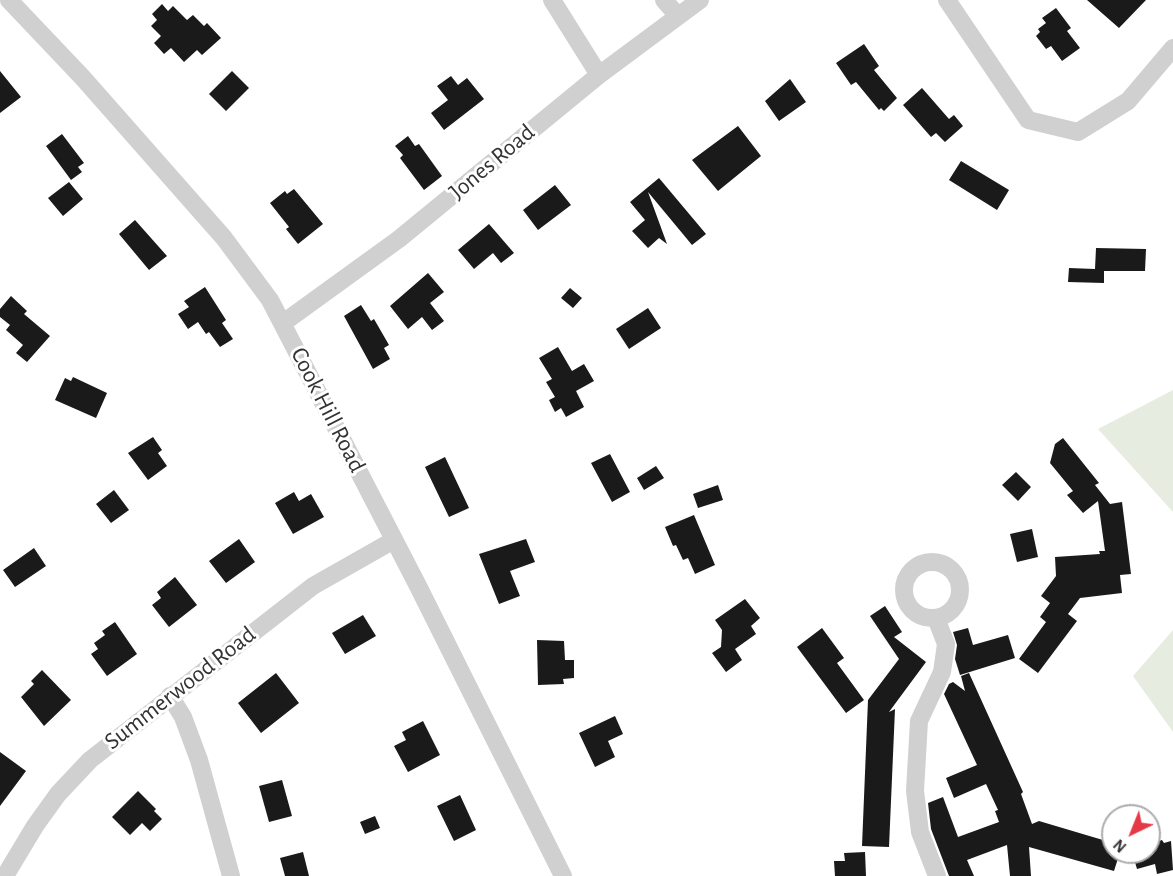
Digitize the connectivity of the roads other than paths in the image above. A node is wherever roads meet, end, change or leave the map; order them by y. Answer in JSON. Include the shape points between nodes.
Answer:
{"nodes":[{"id":1,"x":9,"y":0,"type":"edge"},
{"id":2,"x":552,"y":0,"type":"edge"},
{"id":3,"x":664,"y":0,"type":"edge"},
{"id":4,"x":700,"y":0,"type":"edge"},
{"id":5,"x":947,"y":0,"type":"edge"},
{"id":6,"x":678,"y":16,"type":"junction"},
{"id":7,"x":1173,"y":48,"type":"edge"},
{"id":8,"x":598,"y":75,"type":"junction"},
{"id":9,"x":283,"y":323,"type":"junction"},
{"id":10,"x":394,"y":540,"type":"junction"},
{"id":11,"x":936,"y":618,"type":"dead end"},
{"id":12,"x":170,"y":696,"type":"junction"},
{"id":13,"x":5,"y":876,"type":"edge"},
{"id":14,"x":231,"y":876,"type":"edge"},
{"id":15,"x":563,"y":876,"type":"edge"},
{"id":16,"x":937,"y":876,"type":"edge"}],
"edges":[{"from":1,"to":9,"type":"street","name":"Cook Hill Road","via":[[224,238]]},
{"from":2,"to":8,"type":"street"},
{"from":3,"to":6,"type":"street"},
{"from":4,"to":6,"type":"street","name":"Jones Road"},
{"from":5,"to":7,"type":"street","via":[[1028,120],[1078,132],[1128,101]]},
{"from":6,"to":8,"type":"street","name":"Jones Road"},
{"from":8,"to":9,"type":"street","name":"Jones Road","via":[[399,239]]},
{"from":9,"to":10,"type":"street","name":"Cook Hill Road"},
{"from":10,"to":12,"type":"street","name":"Summerwood Road","via":[[313,586]]},
{"from":10,"to":15,"type":"street","name":"Cook Hill Road"},
{"from":11,"to":16,"type":"street","via":[[946,644],[942,672],[919,722],[915,791],[920,832]]},
{"from":12,"to":13,"type":"street","name":"Summerwood Road","via":[[90,760],[58,794]]},
{"from":12,"to":14,"type":"street","via":[[183,717],[199,760]]}]}
